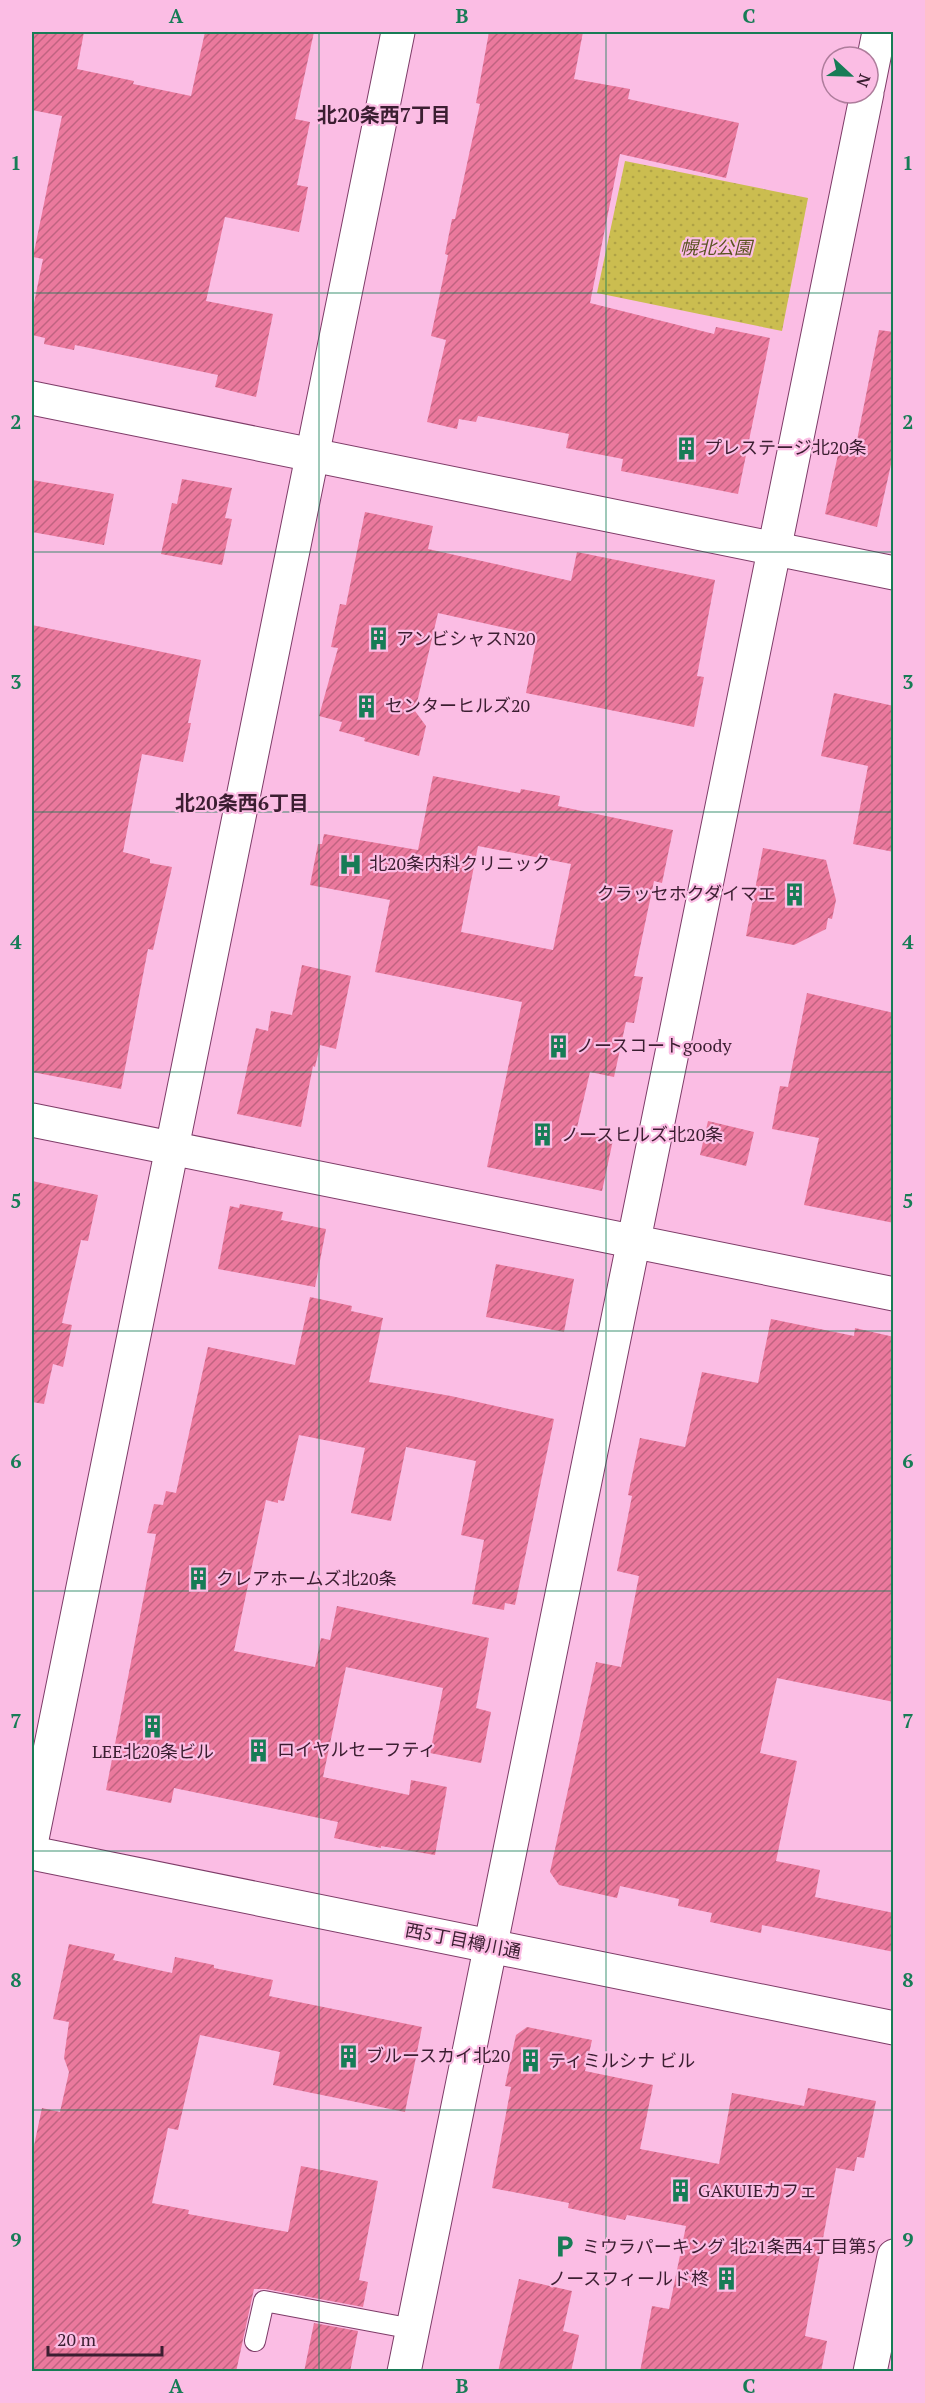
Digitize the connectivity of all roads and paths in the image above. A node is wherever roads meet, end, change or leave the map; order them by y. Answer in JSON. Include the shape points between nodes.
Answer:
{"nodes":[{"id":1,"x":398,"y":32,"type":"edge"},
{"id":2,"x":865,"y":105,"type":"edge"},
{"id":3,"x":32,"y":398,"type":"edge"},
{"id":4,"x":313,"y":455,"type":"junction"},
{"id":5,"x":774,"y":549,"type":"junction"},
{"id":6,"x":894,"y":573,"type":"edge"},
{"id":7,"x":32,"y":1120,"type":"edge"},
{"id":8,"x":172,"y":1148,"type":"junction"},
{"id":9,"x":634,"y":1242,"type":"junction"},
{"id":10,"x":894,"y":1294,"type":"edge"},
{"id":11,"x":32,"y":1839,"type":"edge"},
{"id":12,"x":32,"y":1853,"type":"edge"},
{"id":13,"x":491,"y":1947,"type":"junction"},
{"id":14,"x":894,"y":2028,"type":"edge"},
{"id":15,"x":894,"y":2256,"type":"edge"},
{"id":16,"x":413,"y":2329,"type":"junction"},
{"id":17,"x":255,"y":2341,"type":"dead end"},
{"id":18,"x":404,"y":2372,"type":"edge"},
{"id":19,"x":870,"y":2372,"type":"edge"}],
"edges":[{"from":1,"to":4,"type":"street"},
{"from":2,"to":5,"type":"street"},
{"from":3,"to":4,"type":"street"},
{"from":4,"to":5,"type":"street"},
{"from":4,"to":8,"type":"street"},
{"from":5,"to":6,"type":"street"},
{"from":5,"to":9,"type":"street"},
{"from":7,"to":8,"type":"street"},
{"from":8,"to":9,"type":"street"},
{"from":8,"to":11,"type":"street"},
{"from":9,"to":10,"type":"street"},
{"from":9,"to":13,"type":"street"},
{"from":12,"to":13,"type":"street","name":"西5丁目樽川通"},
{"from":13,"to":14,"type":"street","name":"西5丁目樽川通"},
{"from":13,"to":16,"type":"street"},
{"from":15,"to":19,"type":"street"},
{"from":16,"to":17,"type":"lane","via":[[264,2301]]},
{"from":16,"to":18,"type":"street"}]}
